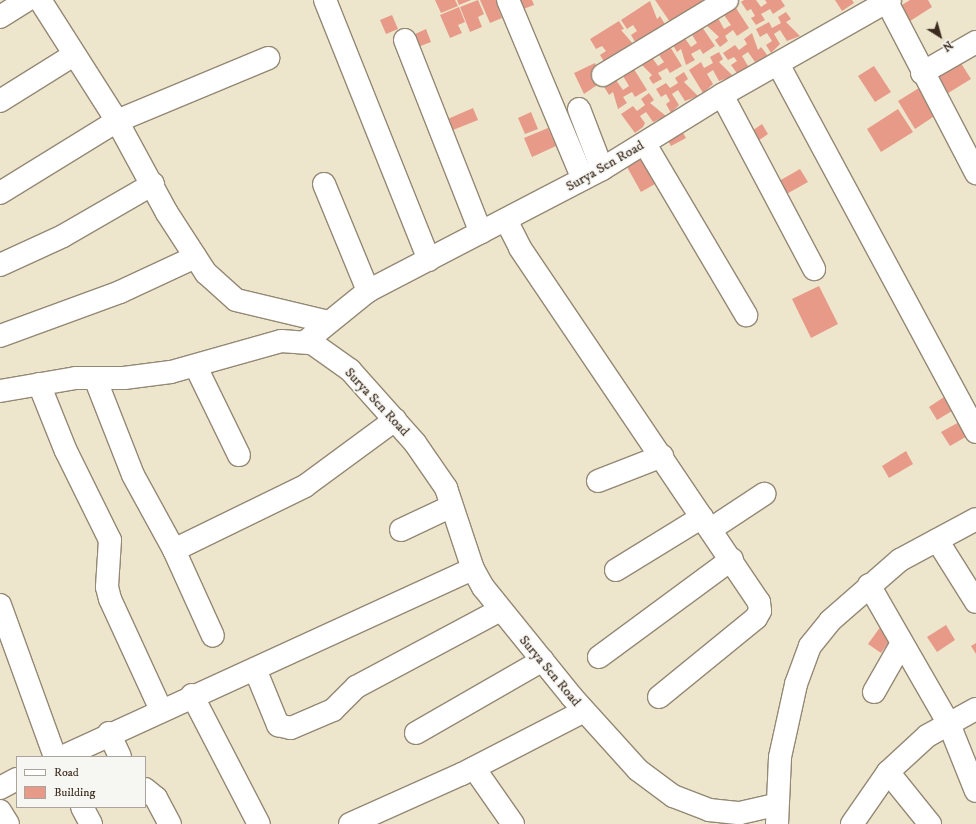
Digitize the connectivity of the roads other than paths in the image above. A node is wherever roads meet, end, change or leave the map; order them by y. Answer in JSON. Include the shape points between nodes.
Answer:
{"nodes":[{"id":1,"x":27,"y":0,"type":"edge"},
{"id":2,"x":40,"y":0,"type":"edge"},
{"id":3,"x":325,"y":0,"type":"edge"},
{"id":4,"x":508,"y":0,"type":"edge"},
{"id":5,"x":728,"y":0,"type":"edge"},
{"id":6,"x":889,"y":1,"type":"edge"},
{"id":7,"x":0,"y":17,"type":"edge"},
{"id":8,"x":405,"y":40,"type":"dead end"},
{"id":9,"x":976,"y":42,"type":"edge"},
{"id":10,"x":72,"y":56,"type":"junction"},
{"id":11,"x":268,"y":58,"type":"dead end"},
{"id":12,"x":778,"y":64,"type":"junction"},
{"id":13,"x":922,"y":73,"type":"junction"},
{"id":14,"x":603,"y":75,"type":"dead end"},
{"id":15,"x":722,"y":95,"type":"junction"},
{"id":16,"x":0,"y":101,"type":"edge"},
{"id":17,"x":579,"y":108,"type":"dead end"},
{"id":18,"x":117,"y":121,"type":"junction"},
{"id":19,"x":645,"y":144,"type":"junction"},
{"id":20,"x":602,"y":169,"type":"junction"},
{"id":21,"x":976,"y":173,"type":"edge"},
{"id":22,"x":583,"y":179,"type":"junction"},
{"id":23,"x":153,"y":184,"type":"junction"},
{"id":24,"x":324,"y":184,"type":"dead end"},
{"id":25,"x":0,"y":193,"type":"edge"},
{"id":26,"x":506,"y":220,"type":"junction"},
{"id":27,"x":481,"y":233,"type":"junction"},
{"id":28,"x":195,"y":257,"type":"junction"},
{"id":29,"x":429,"y":260,"type":"junction"},
{"id":30,"x":0,"y":265,"type":"edge"},
{"id":31,"x":814,"y":269,"type":"dead end"},
{"id":32,"x":368,"y":291,"type":"junction"},
{"id":33,"x":746,"y":315,"type":"dead end"},
{"id":34,"x":328,"y":322,"type":"junction"},
{"id":35,"x":0,"y":336,"type":"edge"},
{"id":36,"x":305,"y":342,"type":"junction"},
{"id":37,"x":196,"y":367,"type":"junction"},
{"id":38,"x":94,"y":378,"type":"junction"},
{"id":39,"x":39,"y":384,"type":"junction"},
{"id":40,"x":0,"y":391,"type":"edge"},
{"id":41,"x":395,"y":420,"type":"junction"},
{"id":42,"x":976,"y":432,"type":"edge"},
{"id":43,"x":239,"y":455,"type":"dead end"},
{"id":44,"x":662,"y":456,"type":"junction"},
{"id":45,"x":598,"y":481,"type":"dead end"},
{"id":46,"x":764,"y":494,"type":"dead end"},
{"id":47,"x":452,"y":506,"type":"junction"},
{"id":48,"x":976,"y":520,"type":"edge"},
{"id":49,"x":706,"y":523,"type":"junction"},
{"id":50,"x":401,"y":530,"type":"dead end"},
{"id":51,"x":936,"y":540,"type":"junction"},
{"id":52,"x":174,"y":550,"type":"junction"},
{"id":53,"x":732,"y":559,"type":"junction"},
{"id":54,"x":473,"y":569,"type":"junction"},
{"id":55,"x":616,"y":570,"type":"dead end"},
{"id":56,"x":869,"y":585,"type":"junction"},
{"id":57,"x":976,"y":602,"type":"edge"},
{"id":58,"x":0,"y":605,"type":"edge"},
{"id":59,"x":500,"y":610,"type":"junction"},
{"id":60,"x":213,"y":636,"type":"dead end"},
{"id":61,"x":902,"y":642,"type":"junction"},
{"id":62,"x":599,"y":657,"type":"dead end"},
{"id":63,"x":543,"y":660,"type":"junction"},
{"id":64,"x":255,"y":669,"type":"junction"},
{"id":65,"x":874,"y":692,"type":"dead end"},
{"id":66,"x":192,"y":696,"type":"junction"},
{"id":67,"x":659,"y":697,"type":"dead end"},
{"id":68,"x":976,"y":709,"type":"edge"},
{"id":69,"x":162,"y":710,"type":"junction"},
{"id":70,"x":584,"y":710,"type":"junction"},
{"id":71,"x":950,"y":724,"type":"junction"},
{"id":72,"x":109,"y":733,"type":"junction"},
{"id":73,"x":416,"y":733,"type":"dead end"},
{"id":74,"x":55,"y":756,"type":"edge"},
{"id":75,"x":64,"y":756,"type":"edge"},
{"id":76,"x":120,"y":756,"type":"edge"},
{"id":77,"x":474,"y":768,"type":"junction"},
{"id":78,"x":888,"y":772,"type":"junction"},
{"id":79,"x":16,"y":780,"type":"edge"},
{"id":80,"x":0,"y":788,"type":"edge"},
{"id":81,"x":146,"y":791,"type":"edge"},
{"id":82,"x":976,"y":791,"type":"edge"},
{"id":83,"x":83,"y":808,"type":"edge"},
{"id":84,"x":0,"y":811,"type":"edge"},
{"id":85,"x":776,"y":815,"type":"edge"},
{"id":86,"x":8,"y":824,"type":"edge"},
{"id":87,"x":91,"y":824,"type":"edge"},
{"id":88,"x":170,"y":824,"type":"edge"},
{"id":89,"x":259,"y":824,"type":"edge"},
{"id":90,"x":351,"y":824,"type":"edge"},
{"id":91,"x":513,"y":824,"type":"edge"},
{"id":92,"x":852,"y":824,"type":"edge"},
{"id":93,"x":930,"y":824,"type":"edge"}],
"edges":[{"from":1,"to":7,"type":"street"},
{"from":2,"to":10,"type":"street"},
{"from":3,"to":29,"type":"street"},
{"from":4,"to":22,"type":"street"},
{"from":5,"to":14,"type":"street"},
{"from":6,"to":12,"type":"street","name":"Surya Sen Road"},
{"from":6,"to":13,"type":"street"},
{"from":8,"to":27,"type":"street"},
{"from":9,"to":13,"type":"street"},
{"from":10,"to":16,"type":"street"},
{"from":10,"to":18,"type":"street"},
{"from":11,"to":18,"type":"street"},
{"from":12,"to":15,"type":"street","name":"Surya Sen Road"},
{"from":12,"to":42,"type":"street"},
{"from":13,"to":21,"type":"street"},
{"from":15,"to":19,"type":"street","name":"Surya Sen Road"},
{"from":15,"to":31,"type":"street"},
{"from":17,"to":20,"type":"street"},
{"from":18,"to":23,"type":"street"},
{"from":18,"to":25,"type":"street"},
{"from":19,"to":20,"type":"street","name":"Surya Sen Road"},
{"from":19,"to":33,"type":"street"},
{"from":20,"to":22,"type":"street","name":"Surya Sen Road"},
{"from":22,"to":26,"type":"street","name":"Surya Sen Road"},
{"from":23,"to":28,"type":"street"},
{"from":23,"to":30,"type":"street","via":[[63,236]]},
{"from":24,"to":32,"type":"street"},
{"from":26,"to":27,"type":"street","name":"Surya Sen Road"},
{"from":26,"to":44,"type":"street","via":[[520,248]]},
{"from":27,"to":29,"type":"street","name":"Surya Sen Road"},
{"from":28,"to":34,"type":"street","via":[[206,274],[236,300]]},
{"from":28,"to":35,"type":"street","via":[[120,292]]},
{"from":29,"to":32,"type":"street","name":"Surya Sen Road"},
{"from":32,"to":34,"type":"street","name":"Surya Sen Road"},
{"from":34,"to":36,"type":"street","name":"Surya Sen Road"},
{"from":36,"to":37,"type":"street","via":[[281,341]]},
{"from":36,"to":41,"type":"street","name":"Surya Sen Road","via":[[350,370]]},
{"from":37,"to":38,"type":"street","via":[[124,378]]},
{"from":37,"to":43,"type":"street"},
{"from":38,"to":39,"type":"street"},
{"from":38,"to":52,"type":"street","via":[[133,475]]},
{"from":39,"to":40,"type":"street"},
{"from":39,"to":69,"type":"street","via":[[66,451],[110,540],[107,587],[110,598]]},
{"from":41,"to":47,"type":"street","name":"Surya Sen Road","via":[[446,488]]},
{"from":41,"to":52,"type":"street","via":[[305,486]]},
{"from":44,"to":45,"type":"street"},
{"from":44,"to":49,"type":"street"},
{"from":46,"to":49,"type":"street"},
{"from":47,"to":50,"type":"street"},
{"from":47,"to":54,"type":"street","name":"Surya Sen Road"},
{"from":48,"to":51,"type":"street"},
{"from":49,"to":53,"type":"street"},
{"from":49,"to":55,"type":"street"},
{"from":51,"to":56,"type":"street","via":[[900,560]]},
{"from":51,"to":57,"type":"street"},
{"from":52,"to":60,"type":"street"},
{"from":53,"to":62,"type":"street"},
{"from":53,"to":67,"type":"street","via":[[759,602],[760,611],[740,632]]},
{"from":54,"to":59,"type":"street","name":"Surya Sen Road"},
{"from":54,"to":64,"type":"street"},
{"from":56,"to":61,"type":"street"},
{"from":56,"to":85,"type":"street","via":[[830,621],[810,646],[792,698],[780,757]]},
{"from":58,"to":74,"type":"street"},
{"from":59,"to":63,"type":"street","name":"Surya Sen Road"},
{"from":59,"to":64,"type":"street","via":[[356,687],[333,710],[291,728],[278,725]]},
{"from":61,"to":65,"type":"street"},
{"from":61,"to":71,"type":"street"},
{"from":63,"to":70,"type":"street","name":"Surya Sen Road"},
{"from":63,"to":73,"type":"street"},
{"from":64,"to":66,"type":"street"},
{"from":66,"to":69,"type":"street"},
{"from":66,"to":89,"type":"street"},
{"from":68,"to":71,"type":"street"},
{"from":69,"to":72,"type":"street"},
{"from":70,"to":77,"type":"street"},
{"from":70,"to":85,"type":"street","name":"Surya Sen Road","via":[[638,770],[672,796],[708,810]]},
{"from":71,"to":78,"type":"street","via":[[927,736]]},
{"from":71,"to":82,"type":"street"},
{"from":72,"to":75,"type":"street"},
{"from":72,"to":76,"type":"street"},
{"from":77,"to":90,"type":"street"},
{"from":77,"to":91,"type":"street"},
{"from":78,"to":92,"type":"street"},
{"from":78,"to":93,"type":"street"},
{"from":79,"to":80,"type":"street"},
{"from":81,"to":88,"type":"street","via":[[156,798]]},
{"from":83,"to":87,"type":"street"},
{"from":84,"to":86,"type":"street"}]}
